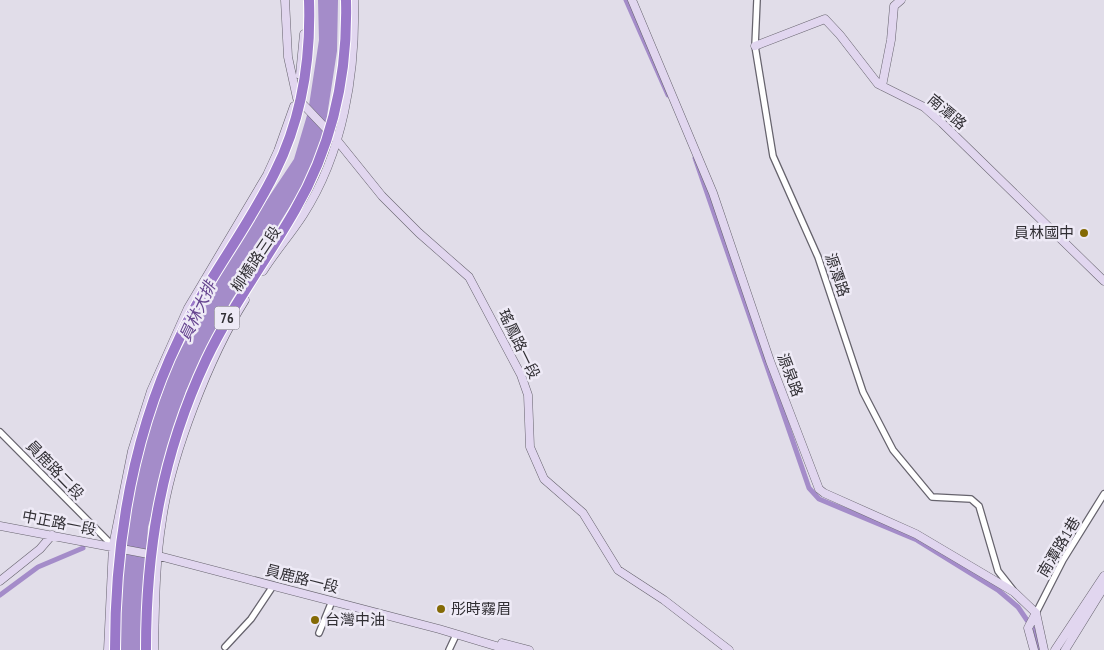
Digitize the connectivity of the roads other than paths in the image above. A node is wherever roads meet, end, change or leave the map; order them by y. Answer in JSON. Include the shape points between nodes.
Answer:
{"nodes":[{"id":1,"x":285,"y":0,"type":"edge"},
{"id":2,"x":304,"y":0,"type":"edge"},
{"id":3,"x":309,"y":0,"type":"edge"},
{"id":4,"x":346,"y":0,"type":"edge"},
{"id":5,"x":354,"y":0,"type":"edge"},
{"id":6,"x":632,"y":0,"type":"edge"},
{"id":7,"x":757,"y":0,"type":"edge"},
{"id":8,"x":902,"y":0,"type":"edge"},
{"id":9,"x":755,"y":46,"type":"junction"},
{"id":10,"x":882,"y":86,"type":"junction"},
{"id":11,"x":300,"y":101,"type":"junction"},
{"id":12,"x":336,"y":139,"type":"junction"},
{"id":13,"x":1104,"y":281,"type":"edge"},
{"id":14,"x":0,"y":432,"type":"edge"},
{"id":15,"x":1104,"y":494,"type":"edge"},
{"id":16,"x":0,"y":526,"type":"edge"},
{"id":17,"x":52,"y":535,"type":"junction"},
{"id":18,"x":117,"y":547,"type":"junction"},
{"id":19,"x":147,"y":553,"type":"joint"},
{"id":20,"x":159,"y":556,"type":"junction"},
{"id":21,"x":1104,"y":576,"type":"edge"},
{"id":22,"x":0,"y":581,"type":"edge"},
{"id":23,"x":273,"y":586,"type":"junction"},
{"id":24,"x":1103,"y":589,"type":"edge"},
{"id":25,"x":1014,"y":592,"type":"junction"},
{"id":26,"x":332,"y":601,"type":"junction"},
{"id":27,"x":1036,"y":613,"type":"junction"},
{"id":28,"x":439,"y":629,"type":"junction"},
{"id":29,"x":319,"y":633,"type":"dead end"},
{"id":30,"x":456,"y":635,"type":"junction"},
{"id":31,"x":1063,"y":638,"type":"junction"},
{"id":32,"x":1043,"y":641,"type":"junction"},
{"id":33,"x":225,"y":647,"type":"dead end"},
{"id":34,"x":108,"y":650,"type":"edge"},
{"id":35,"x":115,"y":650,"type":"edge"},
{"id":36,"x":146,"y":650,"type":"edge"},
{"id":37,"x":154,"y":650,"type":"edge"},
{"id":38,"x":449,"y":650,"type":"edge"},
{"id":39,"x":510,"y":650,"type":"edge"},
{"id":40,"x":529,"y":650,"type":"edge"},
{"id":41,"x":729,"y":650,"type":"edge"},
{"id":42,"x":1034,"y":650,"type":"edge"},
{"id":43,"x":1044,"y":650,"type":"edge"},
{"id":44,"x":1055,"y":650,"type":"edge"},
{"id":45,"x":1065,"y":650,"type":"edge"}],
"edges":[{"from":1,"to":11,"type":"street","via":[[288,57]]},
{"from":2,"to":11,"type":"street","name":"柳橋路三段"},
{"from":3,"to":35,"type":"highway","number":"76","bridge":true,"via":[[304,85],[284,152],[178,340],[138,450],[121,534],[115,597]]},
{"from":4,"to":36,"type":"highway","number":"76","bridge":true,"via":[[346,42],[340,91],[335,116],[318,162],[295,210],[220,331],[175,436],[155,518],[146,603]]},
{"from":5,"to":12,"type":"street","name":"柳橋路三段","via":[[355,43],[348,93]]},
{"from":6,"to":25,"type":"street","name":"源泉路","via":[[713,193],[770,361],[819,489],[916,534]]},
{"from":7,"to":9,"type":"street","name":"源潭路"},
{"from":8,"to":10,"type":"street","via":[[894,6]]},
{"from":9,"to":10,"type":"street","name":"南潭路","via":[[825,20]]},
{"from":9,"to":25,"type":"street","name":"源潭路","via":[[772,156],[818,257],[863,392],[893,450],[932,497],[971,499],[979,506],[998,571]]},
{"from":10,"to":13,"type":"street","name":"南潭路","via":[[924,107]]},
{"from":11,"to":12,"type":"street","name":"瑤鳳路一段"},
{"from":11,"to":18,"type":"street","name":"柳橋路三段","via":[[257,194],[188,308],[151,391],[132,450]]},
{"from":12,"to":20,"type":"street","name":"柳橋路三段","via":[[303,214],[241,307],[213,364],[170,482]]},
{"from":12,"to":41,"type":"street","name":"瑤鳳路一段","via":[[382,196],[469,277],[521,375],[528,395],[530,447],[544,479],[583,513],[618,570],[664,600]]},
{"from":14,"to":18,"type":"street","name":"員鹿路二段"},
{"from":15,"to":27,"type":"street","name":"南潭路1巷","via":[[1063,560]]},
{"from":16,"to":17,"type":"street","name":"中正路一段"},
{"from":17,"to":18,"type":"street","name":"中正路一段"},
{"from":17,"to":22,"type":"street","via":[[40,549]]},
{"from":18,"to":19,"type":"street","name":"中正路一段"},
{"from":18,"to":34,"type":"street","name":"柳橋路三段"},
{"from":19,"to":20,"type":"street","name":"員鹿路一段"},
{"from":20,"to":23,"type":"street","name":"員鹿路一段"},
{"from":20,"to":37,"type":"street","name":"柳橋路三段"},
{"from":21,"to":31,"type":"street"},
{"from":23,"to":26,"type":"street","name":"員鹿路一段"},
{"from":23,"to":33,"type":"street","via":[[251,619]]},
{"from":24,"to":45,"type":"street"},
{"from":25,"to":27,"type":"street","name":"源泉路"},
{"from":26,"to":28,"type":"street","name":"員鹿路一段"},
{"from":26,"to":29,"type":"street"},
{"from":27,"to":32,"type":"street"},
{"from":27,"to":42,"type":"street","via":[[1028,628]]},
{"from":28,"to":30,"type":"street","name":"員鹿路一段"},
{"from":28,"to":40,"type":"street","name":"員鹿路一段","via":[[454,629]]},
{"from":30,"to":38,"type":"street"},
{"from":30,"to":39,"type":"street","name":"員鹿路一段"},
{"from":31,"to":32,"type":"street","via":[[1053,644]]},
{"from":31,"to":44,"type":"street"},
{"from":32,"to":43,"type":"street"}]}
